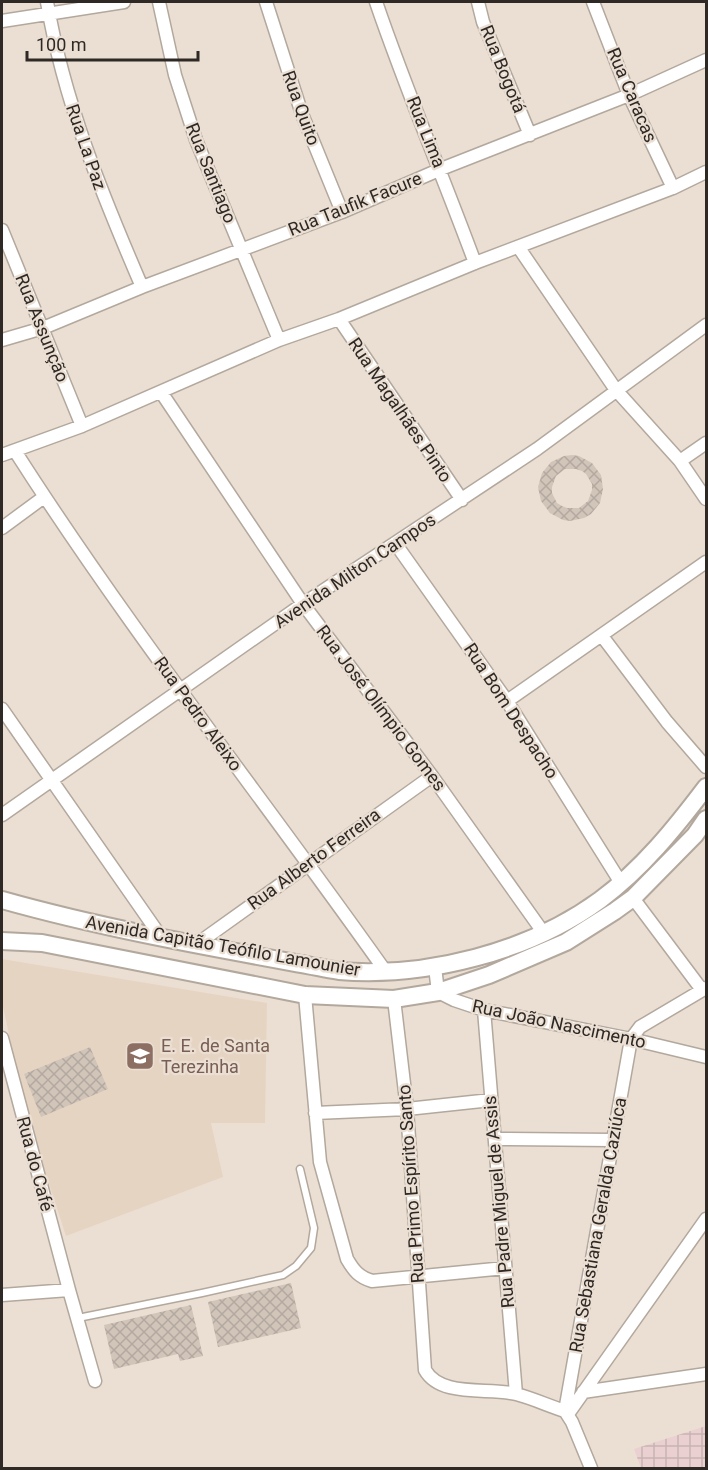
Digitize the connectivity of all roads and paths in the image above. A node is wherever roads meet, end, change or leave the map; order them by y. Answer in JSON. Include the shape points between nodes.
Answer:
{"nodes":[{"id":1,"x":124,"y":2,"type":"edge"},
{"id":2,"x":159,"y":2,"type":"edge"},
{"id":3,"x":266,"y":2,"type":"edge"},
{"id":4,"x":376,"y":2,"type":"edge"},
{"id":5,"x":478,"y":2,"type":"edge"},
{"id":6,"x":593,"y":2,"type":"edge"},
{"id":7,"x":48,"y":8,"type":"edge"},
{"id":8,"x":2,"y":21,"type":"edge"},
{"id":9,"x":706,"y":60,"type":"edge"},
{"id":10,"x":629,"y":95,"type":"junction"},
{"id":11,"x":530,"y":135,"type":"junction"},
{"id":12,"x":441,"y":169,"type":"junction"},
{"id":13,"x":705,"y":174,"type":"edge"},
{"id":14,"x":673,"y":188,"type":"junction"},
{"id":15,"x":342,"y":212,"type":"junction"},
{"id":16,"x":2,"y":231,"type":"edge"},
{"id":17,"x":242,"y":248,"type":"junction"},
{"id":18,"x":519,"y":248,"type":"junction"},
{"id":19,"x":476,"y":263,"type":"junction"},
{"id":20,"x":142,"y":287,"type":"junction"},
{"id":21,"x":339,"y":319,"type":"junction"},
{"id":22,"x":706,"y":325,"type":"edge"},
{"id":23,"x":43,"y":328,"type":"junction"},
{"id":24,"x":2,"y":340,"type":"edge"},
{"id":25,"x":279,"y":340,"type":"junction"},
{"id":26,"x":616,"y":390,"type":"junction"},
{"id":27,"x":161,"y":392,"type":"junction"},
{"id":28,"x":82,"y":426,"type":"junction"},
{"id":29,"x":706,"y":443,"type":"edge"},
{"id":30,"x":15,"y":451,"type":"junction"},
{"id":31,"x":2,"y":455,"type":"edge"},
{"id":32,"x":680,"y":461,"type":"junction"},
{"id":33,"x":44,"y":497,"type":"junction"},
{"id":34,"x":706,"y":499,"type":"edge"},
{"id":35,"x":462,"y":500,"type":"junction"},
{"id":36,"x":2,"y":528,"type":"edge"},
{"id":37,"x":395,"y":543,"type":"junction"},
{"id":38,"x":706,"y":562,"type":"edge"},
{"id":39,"x":303,"y":604,"type":"junction"},
{"id":40,"x":602,"y":636,"type":"junction"},
{"id":41,"x":180,"y":692,"type":"junction"},
{"id":42,"x":507,"y":701,"type":"junction"},
{"id":43,"x":2,"y":709,"type":"edge"},
{"id":44,"x":706,"y":767,"type":"edge"},
{"id":45,"x":432,"y":776,"type":"junction"},
{"id":46,"x":52,"y":780,"type":"junction"},
{"id":47,"x":706,"y":787,"type":"edge"},
{"id":48,"x":2,"y":815,"type":"edge"},
{"id":49,"x":706,"y":819,"type":"edge"},
{"id":50,"x":308,"y":862,"type":"junction"},
{"id":51,"x":621,"y":883,"type":"junction"},
{"id":52,"x":633,"y":898,"type":"junction"},
{"id":53,"x":2,"y":900,"type":"edge"},
{"id":54,"x":543,"y":933,"type":"junction"},
{"id":55,"x":162,"y":937,"type":"junction"},
{"id":56,"x":2,"y":941,"type":"edge"},
{"id":57,"x":197,"y":944,"type":"junction"},
{"id":58,"x":435,"y":967,"type":"junction"},
{"id":59,"x":386,"y":972,"type":"junction"},
{"id":60,"x":704,"y":989,"type":"edge"},
{"id":61,"x":438,"y":992,"type":"junction"},
{"id":62,"x":304,"y":995,"type":"junction"},
{"id":63,"x":394,"y":999,"type":"junction"},
{"id":64,"x":484,"y":1010,"type":"junction"},
{"id":65,"x":2,"y":1038,"type":"edge"},
{"id":66,"x":631,"y":1039,"type":"junction"},
{"id":67,"x":706,"y":1057,"type":"edge"},
{"id":68,"x":490,"y":1100,"type":"junction"},
{"id":69,"x":407,"y":1109,"type":"junction"},
{"id":70,"x":315,"y":1113,"type":"junction"},
{"id":71,"x":496,"y":1139,"type":"junction"},
{"id":72,"x":612,"y":1140,"type":"junction"},
{"id":73,"x":300,"y":1168,"type":"dead end"},
{"id":74,"x":706,"y":1220,"type":"edge"},
{"id":75,"x":505,"y":1268,"type":"junction"},
{"id":76,"x":418,"y":1276,"type":"junction"},
{"id":77,"x":69,"y":1290,"type":"junction"},
{"id":78,"x":2,"y":1295,"type":"edge"},
{"id":79,"x":77,"y":1318,"type":"junction"},
{"id":80,"x":706,"y":1374,"type":"edge"},
{"id":81,"x":95,"y":1381,"type":"dead end"},
{"id":82,"x":583,"y":1392,"type":"junction"},
{"id":83,"x":516,"y":1394,"type":"junction"},
{"id":84,"x":566,"y":1413,"type":"junction"},
{"id":85,"x":591,"y":1468,"type":"edge"}],
"edges":[{"from":1,"to":7,"type":"street"},
{"from":2,"to":17,"type":"street","name":"Rua Santiago","via":[[175,75],[196,140]]},
{"from":3,"to":15,"type":"street","name":"Rua Quito","via":[[302,114]]},
{"from":4,"to":12,"type":"street","name":"Rua Lima"},
{"from":5,"to":11,"type":"street","name":"Rua Bogotá"},
{"from":6,"to":10,"type":"street","name":"Rua Caracas"},
{"from":7,"to":8,"type":"street"},
{"from":7,"to":20,"type":"street","name":"Rua La Paz","via":[[80,135]]},
{"from":9,"to":10,"type":"street","name":"Rua Taufik Facure"},
{"from":10,"to":11,"type":"street","name":"Rua Taufik Facure"},
{"from":10,"to":14,"type":"street","name":"Rua Caracas"},
{"from":11,"to":12,"type":"street","name":"Rua Taufik Facure"},
{"from":12,"to":15,"type":"street","name":"Rua Taufik Facure"},
{"from":12,"to":19,"type":"street","name":"Rua Lima"},
{"from":13,"to":14,"type":"street"},
{"from":14,"to":18,"type":"street"},
{"from":15,"to":17,"type":"street","name":"Rua Taufik Facure"},
{"from":16,"to":23,"type":"street","name":"Rua Assunção"},
{"from":17,"to":20,"type":"street","name":"Rua Taufik Facure"},
{"from":17,"to":25,"type":"street","name":"Rua Santiago"},
{"from":18,"to":19,"type":"street"},
{"from":18,"to":26,"type":"street"},
{"from":19,"to":21,"type":"street"},
{"from":20,"to":23,"type":"street","name":"Rua Taufik Facure"},
{"from":21,"to":25,"type":"street"},
{"from":21,"to":35,"type":"street","name":"Rua Magalhães Pinto"},
{"from":22,"to":26,"type":"street","name":"Avenida Milton Campos"},
{"from":23,"to":24,"type":"street","name":"Rua Taufik Facure"},
{"from":23,"to":28,"type":"street","name":"Rua Assunção"},
{"from":25,"to":27,"type":"street"},
{"from":26,"to":32,"type":"street"},
{"from":26,"to":35,"type":"street","name":"Avenida Milton Campos"},
{"from":27,"to":28,"type":"street"},
{"from":27,"to":39,"type":"street","name":"Rua José Olímpio Gomes"},
{"from":28,"to":30,"type":"street"},
{"from":29,"to":32,"type":"street"},
{"from":30,"to":31,"type":"street"},
{"from":30,"to":33,"type":"street","name":"Rua Pedro Aleixo"},
{"from":32,"to":34,"type":"street"},
{"from":33,"to":36,"type":"street"},
{"from":33,"to":41,"type":"street","name":"Rua Pedro Aleixo"},
{"from":35,"to":37,"type":"street","name":"Avenida Milton Campos"},
{"from":37,"to":39,"type":"street","name":"Avenida Milton Campos"},
{"from":37,"to":42,"type":"street","name":"Rua Bom Despacho"},
{"from":38,"to":40,"type":"street"},
{"from":39,"to":41,"type":"street","name":"Avenida Milton Campos"},
{"from":39,"to":45,"type":"street","name":"Rua José Olímpio Gomes"},
{"from":40,"to":42,"type":"street"},
{"from":40,"to":44,"type":"street"},
{"from":41,"to":46,"type":"street","name":"Avenida Milton Campos"},
{"from":41,"to":50,"type":"street","name":"Rua Pedro Aleixo"},
{"from":42,"to":51,"type":"street","name":"Rua Bom Despacho"},
{"from":43,"to":46,"type":"street"},
{"from":45,"to":50,"type":"street","name":"Rua Alberto Ferreira"},
{"from":45,"to":54,"type":"street","name":"Rua José Olímpio Gomes"},
{"from":46,"to":48,"type":"street","name":"Avenida Milton Campos"},
{"from":46,"to":55,"type":"street"},
{"from":47,"to":51,"type":"main road","name":"Avenida Capitão Teófilo Lamounier","via":[[671,834]]},
{"from":49,"to":52,"type":"main road","name":"Avenida Capitão Teófilo Lamounier"},
{"from":50,"to":57,"type":"street","name":"Rua Alberto Ferreira"},
{"from":50,"to":59,"type":"street","name":"Rua Pedro Aleixo"},
{"from":51,"to":54,"type":"main road","name":"Avenida Capitão Teófilo Lamounier","via":[[572,918]]},
{"from":52,"to":60,"type":"street"},
{"from":52,"to":61,"type":"main road","name":"Avenida Capitão Teófilo Lamounier","via":[[566,942]]},
{"from":53,"to":55,"type":"main road","name":"Avenida Capitão Teófilo Lamounier"},
{"from":54,"to":58,"type":"main road","name":"Avenida Capitão Teófilo Lamounier","via":[[499,950]]},
{"from":55,"to":57,"type":"main road","name":"Avenida Capitão Teófilo Lamounier"},
{"from":56,"to":62,"type":"main road","name":"Avenida Capitão Teófilo Lamounier","via":[[42,943]]},
{"from":57,"to":59,"type":"main road","name":"Avenida Capitão Teófilo Lamounier","via":[[339,971]]},
{"from":58,"to":59,"type":"main road","name":"Avenida Capitão Teófilo Lamounier"},
{"from":58,"to":61,"type":"street"},
{"from":60,"to":66,"type":"street","via":[[640,1027]]},
{"from":61,"to":63,"type":"main road","name":"Avenida Capitão Teófilo Lamounier"},
{"from":61,"to":64,"type":"street","name":"Rua João Nascimento"},
{"from":62,"to":63,"type":"main road","name":"Avenida Capitão Teófilo Lamounier"},
{"from":62,"to":70,"type":"street"},
{"from":63,"to":69,"type":"street","name":"Rua Primo Espírito Santo"},
{"from":64,"to":66,"type":"street","name":"Rua João Nascimento"},
{"from":64,"to":68,"type":"street","name":"Rua Padre Miguel de Assis"},
{"from":65,"to":77,"type":"street","name":"Rua do Café"},
{"from":66,"to":67,"type":"street","name":"Rua João Nascimento"},
{"from":66,"to":72,"type":"street","name":"Rua Sebastiana Geralda Caziúca"},
{"from":68,"to":69,"type":"street"},
{"from":68,"to":71,"type":"street","name":"Rua Padre Miguel de Assis"},
{"from":69,"to":70,"type":"street"},
{"from":69,"to":76,"type":"street","name":"Rua Primo Espírito Santo"},
{"from":70,"to":76,"type":"street","via":[[321,1162],[347,1259],[356,1273],[372,1281]]},
{"from":71,"to":72,"type":"street"},
{"from":71,"to":75,"type":"street","name":"Rua Padre Miguel de Assis"},
{"from":72,"to":84,"type":"street","name":"Rua Sebastiana Geralda Caziúca"},
{"from":73,"to":79,"type":"lane","via":[[314,1228],[310,1248],[283,1275]]},
{"from":74,"to":82,"type":"street"},
{"from":75,"to":76,"type":"street"},
{"from":75,"to":83,"type":"street","name":"Rua Padre Miguel de Assis"},
{"from":76,"to":83,"type":"street","name":"Rua Primo Espírito Santo","via":[[425,1370],[430,1378],[447,1387]]},
{"from":77,"to":78,"type":"street"},
{"from":77,"to":79,"type":"street","name":"Rua do Café"},
{"from":79,"to":81,"type":"street","name":"Rua do Café"},
{"from":80,"to":82,"type":"street"},
{"from":82,"to":84,"type":"street"},
{"from":83,"to":84,"type":"street"},
{"from":84,"to":85,"type":"street"}]}
